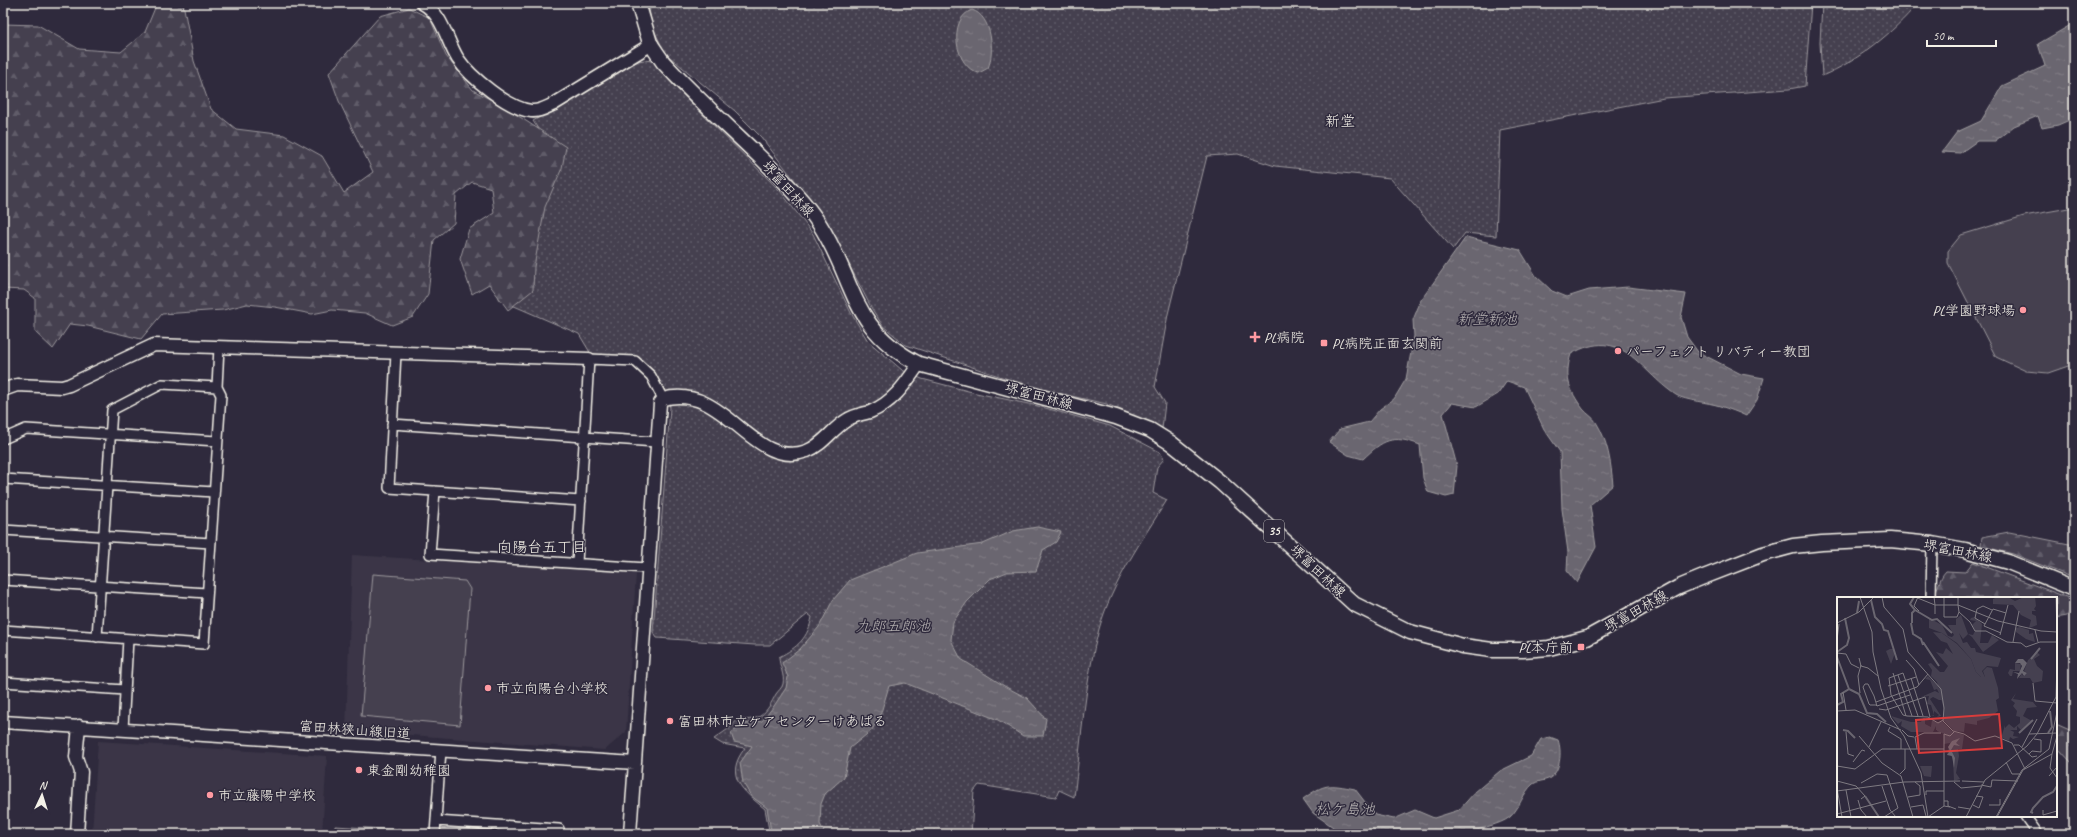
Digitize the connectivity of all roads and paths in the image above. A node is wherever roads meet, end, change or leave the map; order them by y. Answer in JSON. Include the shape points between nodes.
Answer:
{"nodes":[{"id":1,"x":422,"y":3,"type":"edge"},
{"id":2,"x":638,"y":3,"type":"edge"},
{"id":3,"x":652,"y":44,"type":"junction"},
{"id":4,"x":219,"y":347,"type":"junction"},
{"id":5,"x":396,"y":353,"type":"junction"},
{"id":6,"x":589,"y":359,"type":"junction"},
{"id":7,"x":919,"y":364,"type":"junction"},
{"id":8,"x":217,"y":387,"type":"junction"},
{"id":9,"x":3,"y":390,"type":"edge"},
{"id":10,"x":663,"y":399,"type":"junction"},
{"id":11,"x":392,"y":424,"type":"junction"},
{"id":12,"x":110,"y":434,"type":"junction"},
{"id":13,"x":584,"y":437,"type":"junction"},
{"id":14,"x":3,"y":439,"type":"edge"},
{"id":15,"x":217,"y":441,"type":"junction"},
{"id":16,"x":656,"y":442,"type":"junction"},
{"id":17,"x":3,"y":478,"type":"edge"},
{"id":18,"x":106,"y":485,"type":"junction"},
{"id":19,"x":435,"y":491,"type":"junction"},
{"id":20,"x":214,"y":492,"type":"junction"},
{"id":21,"x":581,"y":501,"type":"junction"},
{"id":22,"x":3,"y":530,"type":"edge"},
{"id":23,"x":103,"y":536,"type":"junction"},
{"id":24,"x":210,"y":543,"type":"junction"},
{"id":25,"x":1932,"y":544,"type":"junction"},
{"id":26,"x":577,"y":564,"type":"junction"},
{"id":27,"x":647,"y":568,"type":"junction"},
{"id":28,"x":3,"y":580,"type":"edge"},
{"id":29,"x":100,"y":586,"type":"junction"},
{"id":30,"x":2074,"y":589,"type":"edge"},
{"id":31,"x":207,"y":593,"type":"junction"},
{"id":32,"x":1931,"y":597,"type":"edge"},
{"id":33,"x":3,"y":630,"type":"edge"},
{"id":34,"x":97,"y":637,"type":"junction"},
{"id":35,"x":128,"y":639,"type":"junction"},
{"id":36,"x":3,"y":682,"type":"edge"},
{"id":37,"x":125,"y":690,"type":"junction"},
{"id":38,"x":3,"y":722,"type":"edge"},
{"id":39,"x":79,"y":726,"type":"junction"},
{"id":40,"x":123,"y":729,"type":"junction"},
{"id":41,"x":441,"y":750,"type":"junction"},
{"id":42,"x":635,"y":763,"type":"junction"},
{"id":43,"x":2026,"y":817,"type":"edge"},
{"id":44,"x":436,"y":821,"type":"junction"},
{"id":45,"x":77,"y":834,"type":"edge"},
{"id":46,"x":435,"y":834,"type":"edge"},
{"id":47,"x":559,"y":834,"type":"edge"},
{"id":48,"x":630,"y":834,"type":"edge"},
{"id":49,"x":2038,"y":834,"type":"edge"}],
"edges":[{"from":1,"to":3,"type":"street","via":[[436,14],[457,58],[477,80],[506,100],[532,112],[554,104]]},
{"from":2,"to":3,"type":"main road","name":"堺富田林線","number":"35"},
{"from":3,"to":7,"type":"main road","name":"堺富田林線","number":"35","via":[[675,75],[798,196],[820,226],[855,301],[868,322],[889,345]]},
{"from":4,"to":5,"type":"street"},
{"from":4,"to":8,"type":"street"},
{"from":4,"to":9,"type":"street","via":[[154,346],[69,386],[17,385]]},
{"from":5,"to":6,"type":"street"},
{"from":5,"to":11,"type":"street"},
{"from":6,"to":10,"type":"street","via":[[635,361],[651,376]]},
{"from":6,"to":13,"type":"street"},
{"from":7,"to":10,"type":"street","via":[[907,382],[888,402],[870,412],[847,419],[814,448],[797,454],[787,454],[764,446],[714,407],[702,401],[679,396]]},
{"from":7,"to":25,"type":"main road","name":"堺富田林線","number":"35","via":[[1116,417],[1150,430],[1201,466],[1234,494],[1354,604],[1410,632],[1463,646],[1492,650],[1523,650],[1549,648],[1587,638],[1679,587],[1763,554],[1793,546],[1853,540]]},
{"from":8,"to":12,"type":"street","via":[[162,384],[112,410]]},
{"from":8,"to":15,"type":"street","via":[[221,395]]},
{"from":10,"to":16,"type":"street","via":[[658,410]]},
{"from":11,"to":13,"type":"street"},
{"from":11,"to":19,"type":"street","via":[[389,488]]},
{"from":12,"to":14,"type":"street","via":[[26,429]]},
{"from":12,"to":15,"type":"street"},
{"from":12,"to":18,"type":"street"},
{"from":13,"to":16,"type":"street"},
{"from":13,"to":21,"type":"street"},
{"from":15,"to":20,"type":"street"},
{"from":16,"to":27,"type":"street"},
{"from":17,"to":18,"type":"street"},
{"from":18,"to":20,"type":"street"},
{"from":18,"to":23,"type":"street"},
{"from":19,"to":21,"type":"street"},
{"from":19,"to":26,"type":"street","via":[[430,554]]},
{"from":20,"to":24,"type":"street"},
{"from":21,"to":26,"type":"street"},
{"from":22,"to":23,"type":"street"},
{"from":23,"to":24,"type":"street"},
{"from":23,"to":29,"type":"street"},
{"from":24,"to":31,"type":"street"},
{"from":25,"to":30,"type":"main road","name":"堺富田林線","number":"35","via":[[2008,562]]},
{"from":25,"to":32,"type":"street"},
{"from":26,"to":27,"type":"street"},
{"from":27,"to":42,"type":"street"},
{"from":28,"to":29,"type":"street"},
{"from":29,"to":31,"type":"street"},
{"from":29,"to":34,"type":"street"},
{"from":31,"to":35,"type":"street","via":[[204,644]]},
{"from":33,"to":34,"type":"street"},
{"from":34,"to":35,"type":"street"},
{"from":35,"to":37,"type":"street"},
{"from":36,"to":37,"type":"street"},
{"from":37,"to":40,"type":"street"},
{"from":38,"to":39,"type":"street","name":"富田林狭山線旧道"},
{"from":39,"to":40,"type":"street","name":"富田林狭山線旧道"},
{"from":39,"to":45,"type":"street","via":[[76,757],[81,772]]},
{"from":40,"to":41,"type":"street","name":"富田林狭山線旧道"},
{"from":41,"to":42,"type":"street","name":"富田林狭山線旧道"},
{"from":41,"to":44,"type":"street"},
{"from":42,"to":48,"type":"street"},
{"from":43,"to":49,"type":"street"},
{"from":44,"to":46,"type":"street"},
{"from":44,"to":47,"type":"street","via":[[559,829]]}]}
